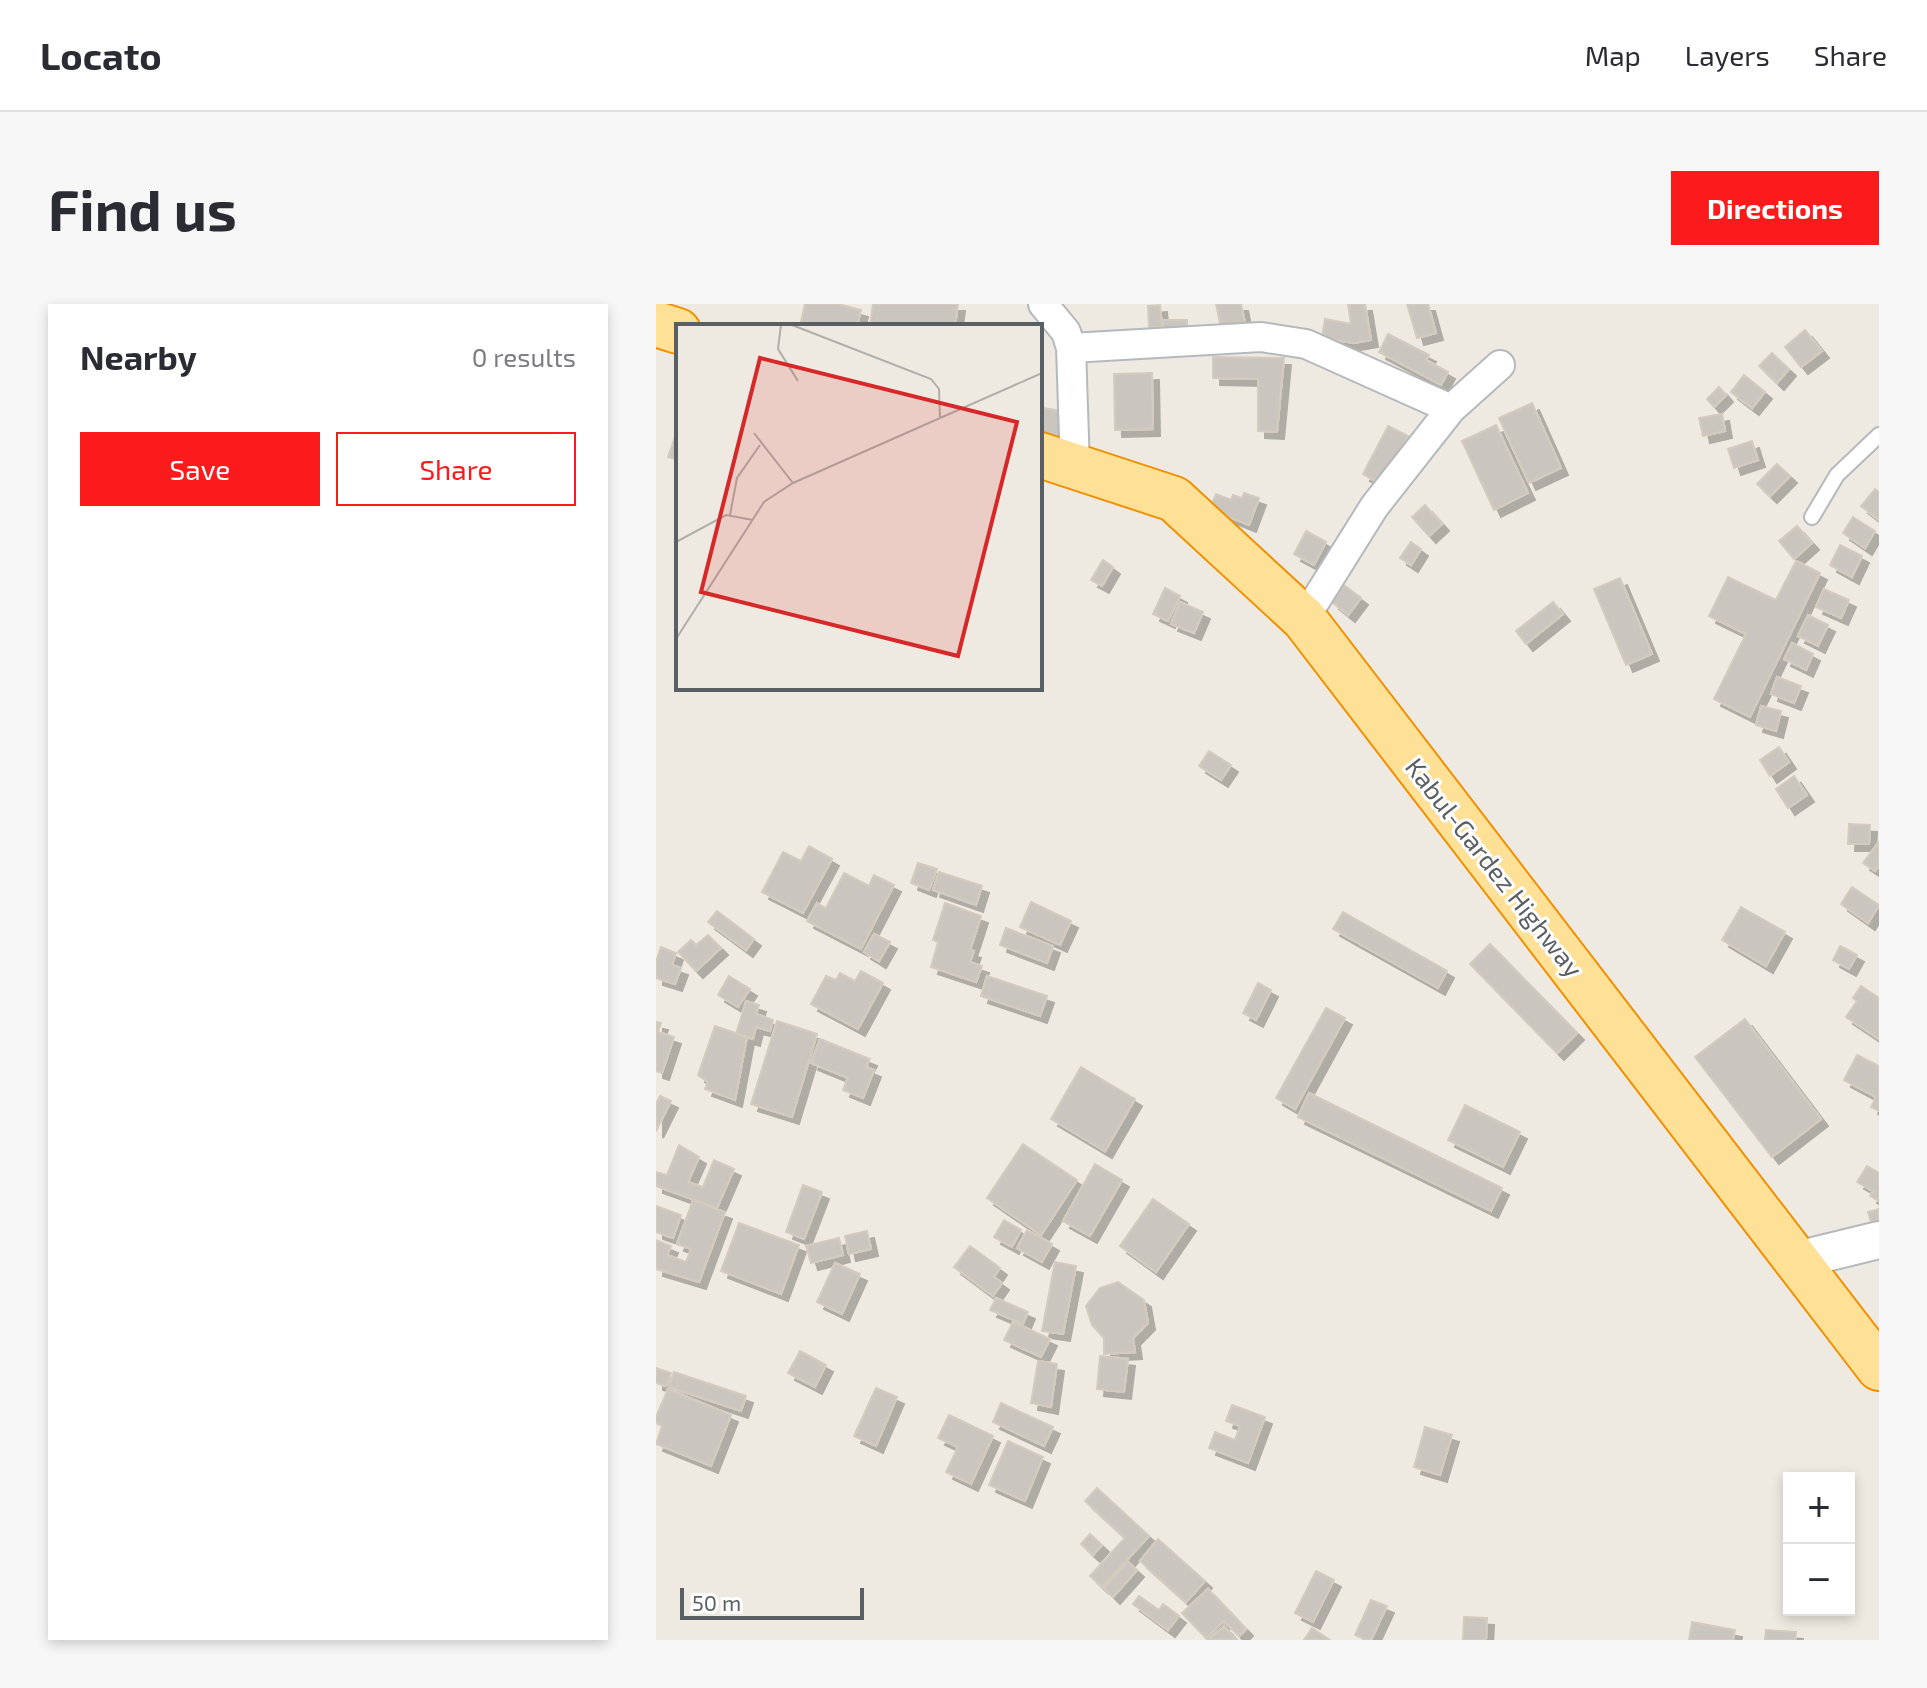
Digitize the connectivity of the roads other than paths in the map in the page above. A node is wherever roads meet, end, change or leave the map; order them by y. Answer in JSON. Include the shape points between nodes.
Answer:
{"nodes":[{"id":1,"x":1043,"y":304,"type":"edge"},
{"id":2,"x":656,"y":324,"type":"edge"},
{"id":3,"x":676,"y":330,"type":"edge"},
{"id":4,"x":1071,"y":348,"type":"junction"},
{"id":5,"x":1500,"y":365,"type":"dead end"},
{"id":6,"x":1451,"y":409,"type":"junction"},
{"id":7,"x":1879,"y":435,"type":"edge"},
{"id":8,"x":1058,"y":461,"type":"edge"},
{"id":9,"x":1812,"y":517,"type":"dead end"},
{"id":10,"x":1304,"y":619,"type":"junction"},
{"id":11,"x":1879,"y":1240,"type":"edge"},
{"id":12,"x":1797,"y":1260,"type":"junction"},
{"id":13,"x":1879,"y":1368,"type":"edge"}],
"edges":[{"from":1,"to":4,"type":"street","via":[[1066,332]]},
{"from":2,"to":3,"type":"highway"},
{"from":4,"to":6,"type":"street","via":[[1261,337],[1306,344]]},
{"from":4,"to":8,"type":"street"},
{"from":5,"to":6,"type":"street"},
{"from":6,"to":10,"type":"street","via":[[1374,507]]},
{"from":7,"to":9,"type":"lane","via":[[1837,475]]},
{"from":8,"to":10,"type":"highway","name":"Kabul-Gardez Highway","via":[[1174,499]]},
{"from":10,"to":12,"type":"highway","name":"Kabul-Gardez Highway"},
{"from":11,"to":12,"type":"street"},
{"from":12,"to":13,"type":"highway","name":"Kabul-Gardez Highway"}]}
